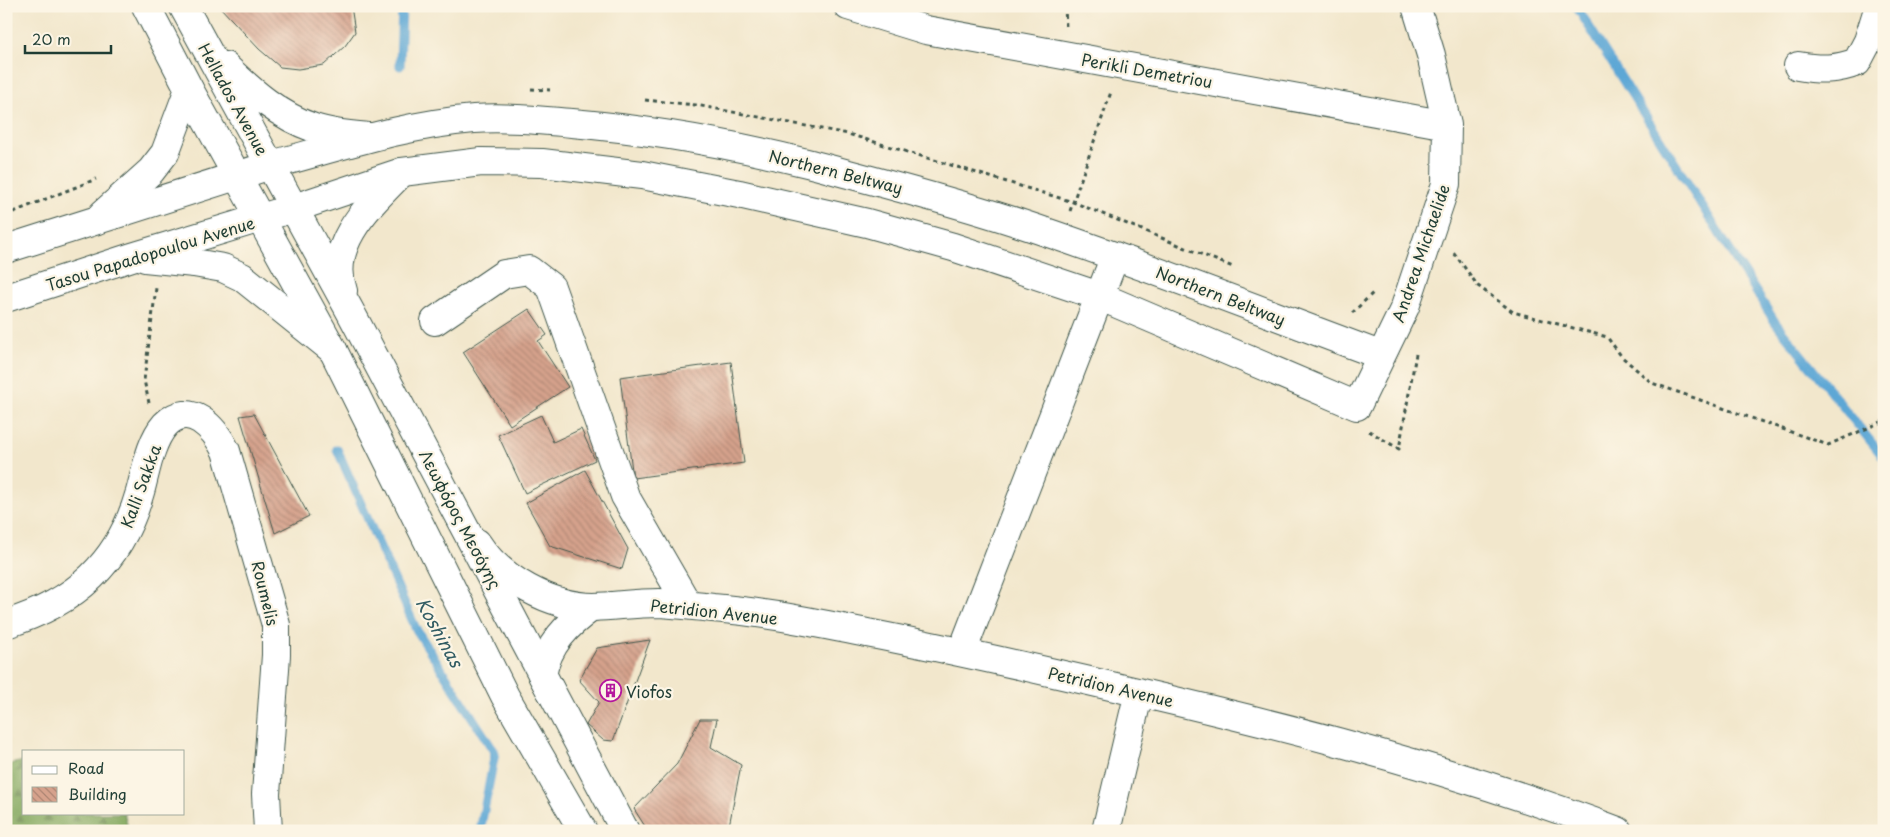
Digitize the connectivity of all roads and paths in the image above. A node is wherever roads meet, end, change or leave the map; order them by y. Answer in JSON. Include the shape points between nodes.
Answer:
{"nodes":[{"id":1,"x":146,"y":6,"type":"edge"},
{"id":2,"x":183,"y":6,"type":"edge"},
{"id":3,"x":848,"y":6,"type":"edge"},
{"id":4,"x":1416,"y":6,"type":"edge"},
{"id":5,"x":1879,"y":6,"type":"edge"},
{"id":6,"x":207,"y":50,"type":"junction"},
{"id":7,"x":1120,"y":65,"type":"junction"},
{"id":8,"x":1798,"y":66,"type":"dead end"},
{"id":9,"x":189,"y":89,"type":"junction"},
{"id":10,"x":1447,"y":125,"type":"junction"},
{"id":11,"x":368,"y":137,"type":"junction"},
{"id":12,"x":271,"y":165,"type":"junction"},
{"id":13,"x":402,"y":172,"type":"junction"},
{"id":14,"x":106,"y":176,"type":"dead end"},
{"id":15,"x":238,"y":177,"type":"junction"},
{"id":16,"x":294,"y":208,"type":"junction"},
{"id":17,"x":6,"y":215,"type":"edge"},
{"id":18,"x":262,"y":219,"type":"junction"},
{"id":19,"x":94,"y":221,"type":"junction"},
{"id":20,"x":1432,"y":223,"type":"junction"},
{"id":21,"x":1061,"y":237,"type":"junction"},
{"id":22,"x":6,"y":249,"type":"edge"},
{"id":23,"x":1115,"y":256,"type":"junction"},
{"id":24,"x":132,"y":257,"type":"junction"},
{"id":25,"x":157,"y":279,"type":"dead end"},
{"id":26,"x":1099,"y":296,"type":"junction"},
{"id":27,"x":6,"y":298,"type":"edge"},
{"id":28,"x":350,"y":311,"type":"junction"},
{"id":29,"x":435,"y":321,"type":"dead end"},
{"id":30,"x":1417,"y":347,"type":"dead end"},
{"id":31,"x":333,"y":350,"type":"junction"},
{"id":32,"x":1380,"y":356,"type":"junction"},
{"id":33,"x":1359,"y":417,"type":"junction"},
{"id":34,"x":1884,"y":421,"type":"edge"},
{"id":35,"x":164,"y":428,"type":"junction"},
{"id":36,"x":452,"y":501,"type":"junction"},
{"id":37,"x":688,"y":605,"type":"junction"},
{"id":38,"x":592,"y":607,"type":"junction"},
{"id":39,"x":6,"y":624,"type":"edge"},
{"id":40,"x":962,"y":652,"type":"junction"},
{"id":41,"x":1139,"y":692,"type":"junction"},
{"id":42,"x":552,"y":695,"type":"junction"},
{"id":43,"x":268,"y":831,"type":"edge"},
{"id":44,"x":583,"y":831,"type":"edge"},
{"id":45,"x":625,"y":831,"type":"edge"},
{"id":46,"x":1106,"y":831,"type":"edge"},
{"id":47,"x":1618,"y":831,"type":"edge"}],
"edges":[{"from":1,"to":9,"type":"main road","name":"Hellados Avenue"},
{"from":2,"to":6,"type":"main road","name":"Hellados Avenue"},
{"from":3,"to":7,"type":"main road","name":"Perikli Demetriou","via":[[926,30]]},
{"from":4,"to":10,"type":"main road","name":"Andrea Michaelide"},
{"from":5,"to":8,"type":"main road","via":[[1868,41],[1857,62],[1823,70]]},
{"from":6,"to":11,"type":"main road","via":[[245,85],[288,117],[314,128]]},
{"from":6,"to":12,"type":"main road","name":"Hellados Avenue"},
{"from":7,"to":10,"type":"main road","name":"Perikli Demetriou"},
{"from":7,"to":21,"type":"path"},
{"from":9,"to":15,"type":"main road","name":"Hellados Avenue"},
{"from":9,"to":19,"type":"main road","via":[[165,153],[152,171]]},
{"from":10,"to":20,"type":"main road","name":"Andrea Michaelide","via":[[1446,184]]},
{"from":11,"to":12,"type":"main road","name":"Northern Beltway"},
{"from":11,"to":21,"type":"main road","name":"Northern Beltway","via":[[416,127],[485,119],[542,120],[676,135],[744,147],[925,194]]},
{"from":12,"to":15,"type":"main road"},
{"from":12,"to":16,"type":"main road","name":"Hellados Avenue"},
{"from":13,"to":16,"type":"main road"},
{"from":13,"to":26,"type":"main road","via":[[481,162],[542,163],[642,176],[867,223],[953,247]]},
{"from":13,"to":28,"type":"main road","via":[[361,216],[345,244],[338,277]]},
{"from":14,"to":17,"type":"path"},
{"from":15,"to":18,"type":"main road","name":"Hellados Avenue"},
{"from":15,"to":19,"type":"main road"},
{"from":16,"to":18,"type":"main road","name":"Tasou Papadopoulou Avenue"},
{"from":16,"to":28,"type":"main road","name":"Λεωφόρος Μεσόγης"},
{"from":18,"to":24,"type":"main road","name":"Tasou Papadopoulou Avenue"},
{"from":18,"to":31,"type":"main road"},
{"from":19,"to":22,"type":"main road"},
{"from":20,"to":32,"type":"main road","name":"Andrea Michaelide","via":[[1405,307]]},
{"from":20,"to":34,"type":"path","via":[[1478,286],[1513,312],[1607,337],[1622,357],[1652,383],[1828,445]]},
{"from":21,"to":23,"type":"main road","name":"Northern Beltway"},
{"from":23,"to":26,"type":"main road"},
{"from":23,"to":32,"type":"main road","name":"Northern Beltway"},
{"from":24,"to":27,"type":"main road","name":"Tasou Papadopoulou Avenue"},
{"from":24,"to":31,"type":"main road","via":[[223,268],[242,277]]},
{"from":25,"to":35,"type":"path","via":[[144,380],[148,402]]},
{"from":26,"to":33,"type":"main road"},
{"from":26,"to":40,"type":"main road"},
{"from":28,"to":36,"type":"main road","name":"Λεωφόρος Μεσόγης"},
{"from":29,"to":37,"type":"main road","via":[[504,274],[529,270],[551,286],[625,496]]},
{"from":30,"to":33,"type":"path","via":[[1399,449]]},
{"from":31,"to":44,"type":"main road","via":[[505,696]]},
{"from":32,"to":33,"type":"main road","name":"Andrea Michaelide"},
{"from":35,"to":39,"type":"main road","name":"Kalli Sakka","via":[[150,455],[137,502],[119,544],[93,578],[65,599],[32,616]]},
{"from":35,"to":43,"type":"main road","name":"Roumelis","via":[[179,417],[199,418],[220,438],[273,611],[276,655],[268,745]]},
{"from":36,"to":38,"type":"main road","name":"Petridion Avenue","via":[[483,552],[506,573],[545,596]]},
{"from":36,"to":42,"type":"main road","name":"Λεωφόρος Μεσόγης"},
{"from":37,"to":38,"type":"main road","name":"Petridion Avenue"},
{"from":37,"to":40,"type":"main road","name":"Petridion Avenue","via":[[813,622]]},
{"from":38,"to":42,"type":"main road","via":[[570,623],[548,655],[542,675]]},
{"from":40,"to":41,"type":"main road","name":"Petridion Avenue"},
{"from":41,"to":46,"type":"main road"},
{"from":41,"to":47,"type":"main road","name":"Petridion Avenue","via":[[1320,737],[1466,778]]},
{"from":42,"to":45,"type":"main road","name":"Λεωφόρος Μεσόγης"}]}
